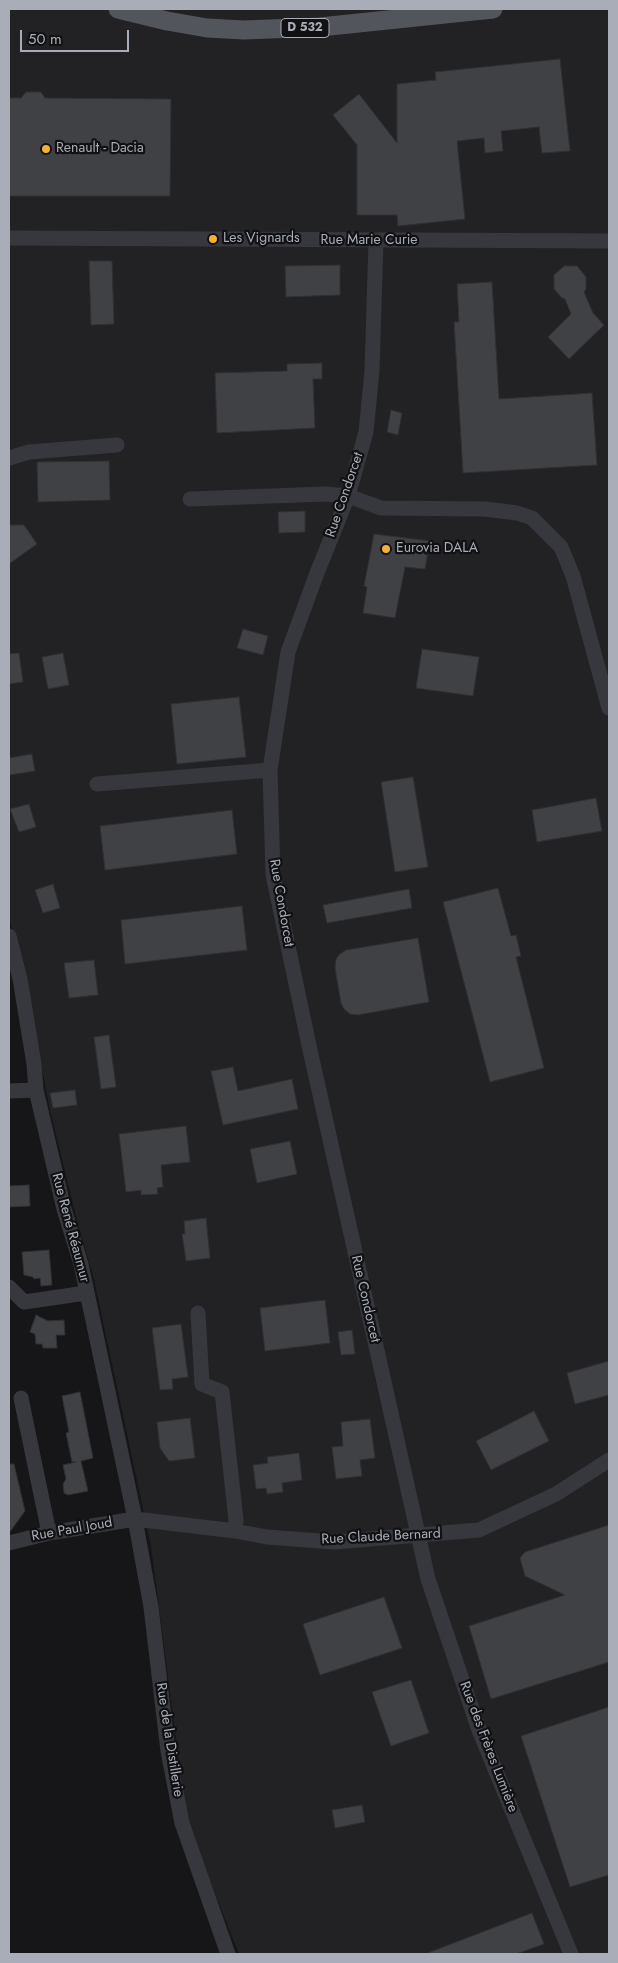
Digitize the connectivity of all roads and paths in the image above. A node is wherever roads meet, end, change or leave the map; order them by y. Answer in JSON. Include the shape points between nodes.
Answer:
{"nodes":[{"id":1,"x":118,"y":9,"type":"edge"},
{"id":2,"x":493,"y":9,"type":"edge"},
{"id":3,"x":9,"y":238,"type":"edge"},
{"id":4,"x":376,"y":241,"type":"junction"},
{"id":5,"x":609,"y":241,"type":"edge"},
{"id":6,"x":116,"y":445,"type":"dead end"},
{"id":7,"x":9,"y":458,"type":"edge"},
{"id":8,"x":348,"y":496,"type":"junction"},
{"id":9,"x":190,"y":499,"type":"dead end"},
{"id":10,"x":609,"y":708,"type":"edge"},
{"id":11,"x":270,"y":770,"type":"junction"},
{"id":12,"x":97,"y":784,"type":"dead end"},
{"id":13,"x":9,"y":936,"type":"edge"},
{"id":14,"x":36,"y":1090,"type":"junction"},
{"id":15,"x":9,"y":1091,"type":"edge"},
{"id":16,"x":9,"y":1287,"type":"edge"},
{"id":17,"x":86,"y":1293,"type":"junction"},
{"id":18,"x":198,"y":1313,"type":"dead end"},
{"id":19,"x":21,"y":1398,"type":"dead end"},
{"id":20,"x":609,"y":1460,"type":"edge"},
{"id":21,"x":135,"y":1519,"type":"junction"},
{"id":22,"x":235,"y":1531,"type":"junction"},
{"id":23,"x":49,"y":1533,"type":"junction"},
{"id":24,"x":418,"y":1536,"type":"junction"},
{"id":25,"x":9,"y":1543,"type":"edge"},
{"id":26,"x":228,"y":1954,"type":"edge"},
{"id":27,"x":571,"y":1954,"type":"edge"}],
"edges":[{"from":1,"to":2,"type":"main road","number":"D 532","via":[[175,23],[244,30],[320,27]]},
{"from":3,"to":4,"type":"street","name":"Rue Marie Curie"},
{"from":4,"to":5,"type":"street","name":"Rue Marie Curie"},
{"from":4,"to":8,"type":"street","name":"Rue Condorcet","via":[[372,371],[366,432]]},
{"from":6,"to":7,"type":"street","via":[[29,452]]},
{"from":8,"to":9,"type":"street"},
{"from":8,"to":10,"type":"street","via":[[381,508],[485,509],[532,518],[561,547],[573,576]]},
{"from":8,"to":11,"type":"street","name":"Rue Condorcet","via":[[288,652]]},
{"from":11,"to":12,"type":"street"},
{"from":11,"to":24,"type":"street","name":"Rue Condorcet","via":[[273,875]]},
{"from":13,"to":14,"type":"street","name":"Rue René Réaumur","via":[[20,978]]},
{"from":14,"to":15,"type":"street"},
{"from":14,"to":17,"type":"street","name":"Rue René Réaumur"},
{"from":16,"to":17,"type":"street","via":[[24,1302]]},
{"from":17,"to":21,"type":"street","name":"Rue René Réaumur"},
{"from":18,"to":22,"type":"street","via":[[202,1384],[222,1392]]},
{"from":19,"to":23,"type":"street"},
{"from":20,"to":24,"type":"street","name":"Rue Claude Bernard","via":[[556,1494],[479,1530]]},
{"from":21,"to":22,"type":"street","name":"Rue Claude Bernard"},
{"from":21,"to":23,"type":"street","name":"Rue Paul Joud"},
{"from":21,"to":26,"type":"street","name":"Rue de la Distillerie","via":[[151,1608],[168,1751],[182,1823]]},
{"from":22,"to":24,"type":"street","name":"Rue Claude Bernard","via":[[334,1542]]},
{"from":23,"to":25,"type":"street","name":"Rue Paul Joud"},
{"from":24,"to":27,"type":"street","name":"Rue des Frères Lumière","via":[[428,1579],[479,1730]]}]}
